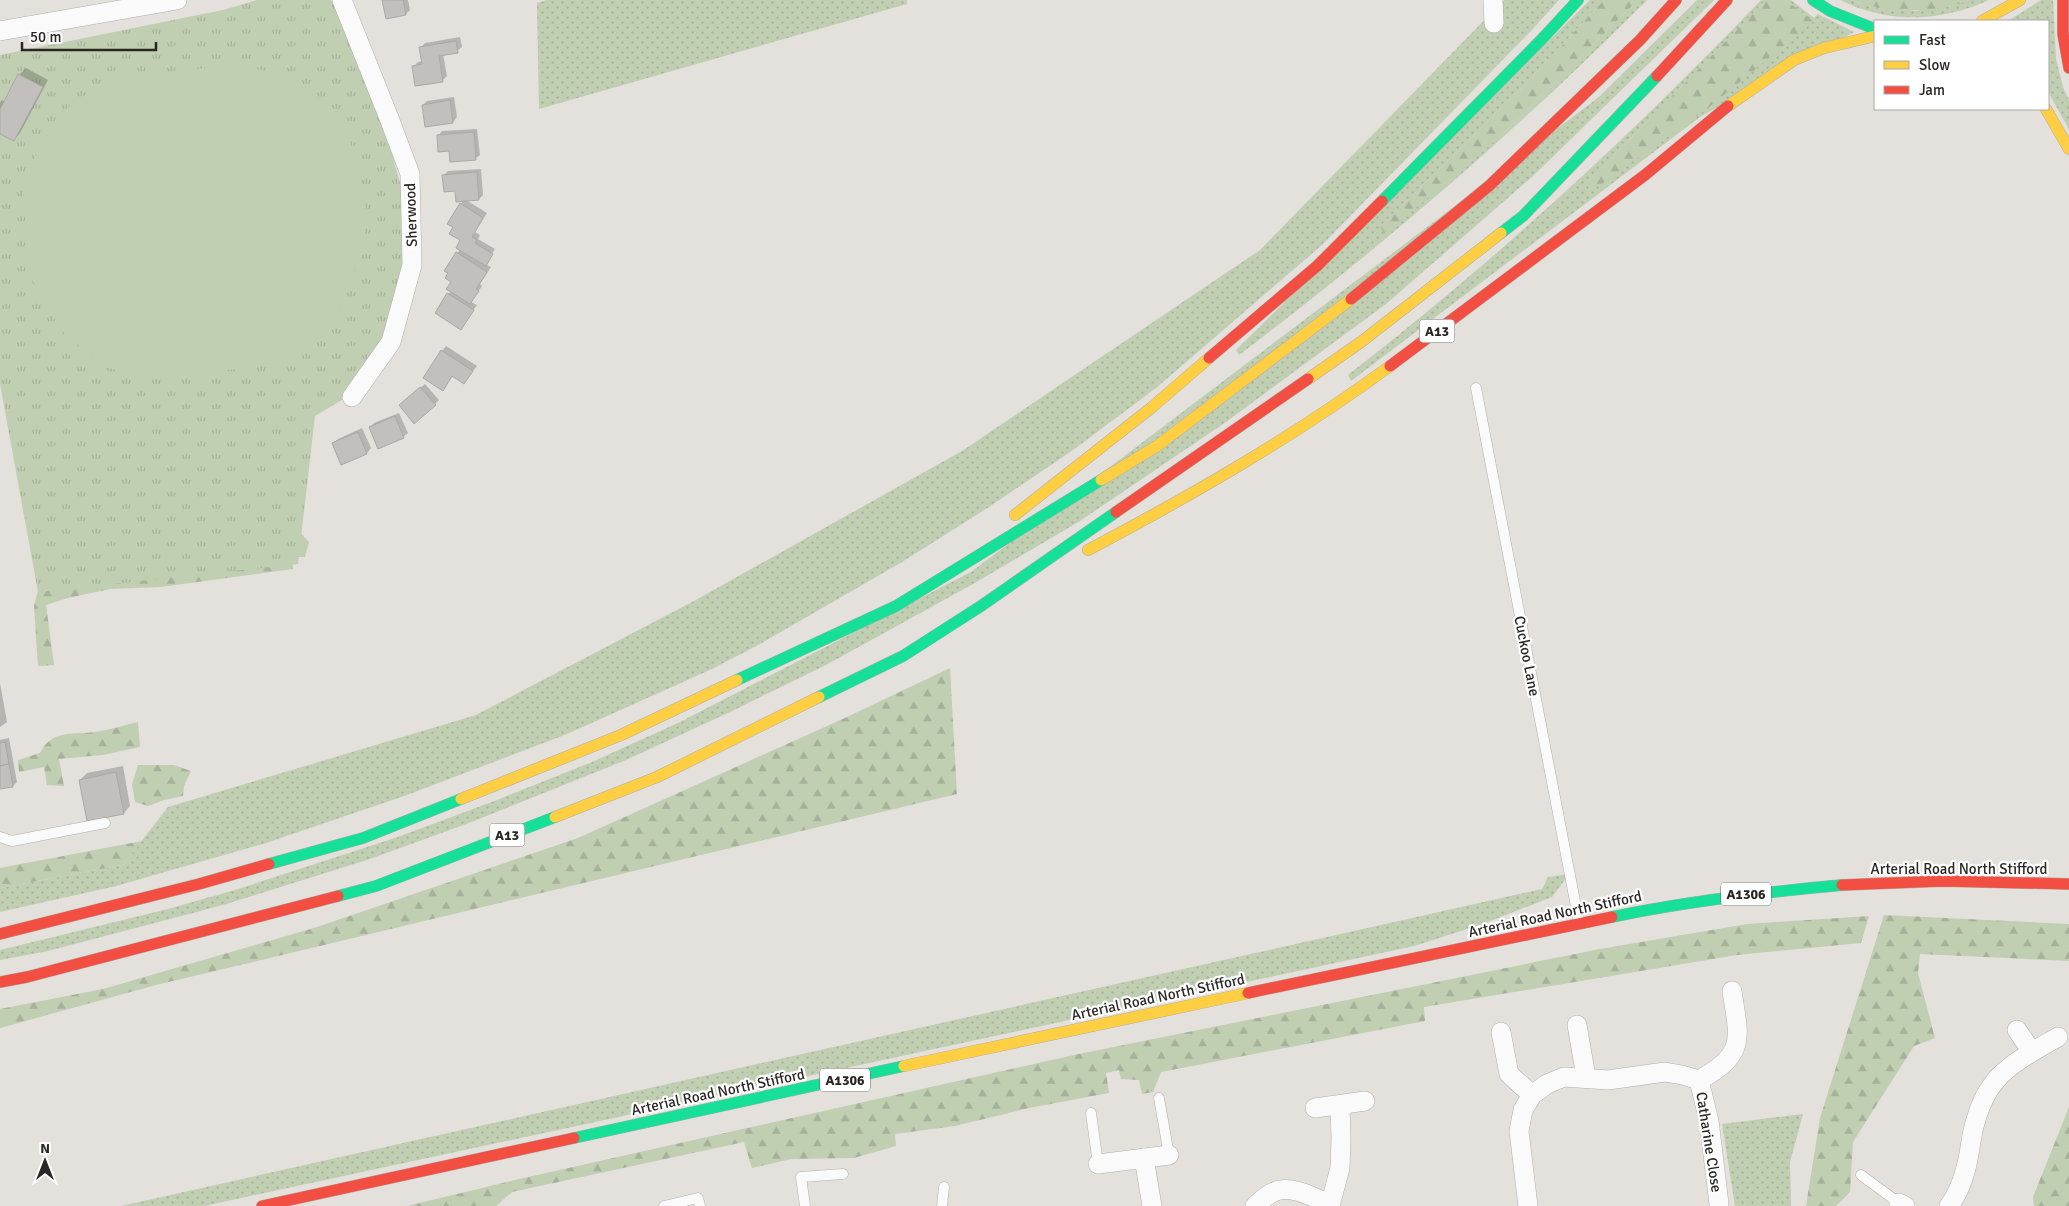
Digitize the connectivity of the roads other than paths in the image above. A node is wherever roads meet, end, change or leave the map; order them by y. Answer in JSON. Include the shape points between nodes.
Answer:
{"nodes":[{"id":1,"x":177,"y":0,"type":"edge"},
{"id":2,"x":342,"y":0,"type":"edge"},
{"id":3,"x":1494,"y":0,"type":"edge"},
{"id":4,"x":1578,"y":0,"type":"edge"},
{"id":5,"x":1676,"y":0,"type":"edge"},
{"id":6,"x":1727,"y":0,"type":"edge"},
{"id":7,"x":1813,"y":0,"type":"edge"},
{"id":8,"x":2020,"y":0,"type":"edge"},
{"id":9,"x":2063,"y":0,"type":"edge"},
{"id":10,"x":1985,"y":20,"type":"edge"},
{"id":11,"x":1494,"y":23,"type":"dead end"},
{"id":12,"x":1874,"y":29,"type":"edge"},
{"id":13,"x":0,"y":31,"type":"edge"},
{"id":14,"x":1874,"y":36,"type":"edge"},
{"id":15,"x":2069,"y":68,"type":"edge"},
{"id":16,"x":2047,"y":110,"type":"edge"},
{"id":17,"x":2069,"y":148,"type":"edge"},
{"id":18,"x":1476,"y":388,"type":"dead end"},
{"id":19,"x":352,"y":397,"type":"dead end"},
{"id":20,"x":1003,"y":524,"type":"dead end"},
{"id":21,"x":988,"y":536,"type":"dead end"},
{"id":22,"x":1078,"y":555,"type":"dead end"},
{"id":23,"x":1060,"y":565,"type":"dead end"},
{"id":24,"x":896,"y":606,"type":"junction"},
{"id":25,"x":981,"y":606,"type":"junction"},
{"id":26,"x":105,"y":823,"type":"dead end"},
{"id":27,"x":0,"y":837,"type":"edge"},
{"id":28,"x":2069,"y":884,"type":"edge"},
{"id":29,"x":1579,"y":923,"type":"junction"},
{"id":30,"x":0,"y":934,"type":"edge"},
{"id":31,"x":0,"y":982,"type":"edge"},
{"id":32,"x":1732,"y":991,"type":"dead end"},
{"id":33,"x":1578,"y":1025,"type":"dead end"},
{"id":34,"x":2017,"y":1030,"type":"dead end"},
{"id":35,"x":1501,"y":1032,"type":"dead end"},
{"id":36,"x":2058,"y":1037,"type":"dead end"},
{"id":37,"x":2032,"y":1052,"type":"junction"},
{"id":38,"x":1586,"y":1078,"type":"junction"},
{"id":39,"x":1699,"y":1080,"type":"junction"},
{"id":40,"x":1532,"y":1095,"type":"junction"},
{"id":41,"x":1159,"y":1098,"type":"dead end"},
{"id":42,"x":1365,"y":1101,"type":"dead end"},
{"id":43,"x":1340,"y":1105,"type":"junction"},
{"id":44,"x":1315,"y":1108,"type":"dead end"},
{"id":45,"x":1091,"y":1113,"type":"dead end"},
{"id":46,"x":1169,"y":1155,"type":"joint"},
{"id":47,"x":1144,"y":1158,"type":"junction"},
{"id":48,"x":1098,"y":1164,"type":"joint"},
{"id":49,"x":843,"y":1174,"type":"dead end"},
{"id":50,"x":1861,"y":1175,"type":"dead end"},
{"id":51,"x":944,"y":1187,"type":"dead end"},
{"id":52,"x":1719,"y":1204,"type":"dead end"},
{"id":53,"x":1902,"y":1204,"type":"edge"},
{"id":54,"x":1330,"y":1205,"type":"edge"},
{"id":55,"x":262,"y":1206,"type":"edge"},
{"id":56,"x":664,"y":1206,"type":"edge"},
{"id":57,"x":700,"y":1206,"type":"edge"},
{"id":58,"x":805,"y":1206,"type":"edge"},
{"id":59,"x":942,"y":1206,"type":"edge"},
{"id":60,"x":1152,"y":1206,"type":"edge"},
{"id":61,"x":1255,"y":1206,"type":"edge"},
{"id":62,"x":1528,"y":1206,"type":"edge"},
{"id":63,"x":1949,"y":1206,"type":"edge"}],
"edges":[{"from":1,"to":13,"type":"street"},
{"from":2,"to":19,"type":"street","name":"Sherwood","via":[[410,174],[412,265],[391,342]]},
{"from":3,"to":11,"type":"street"},
{"from":4,"to":20,"type":"main road","via":[[1317,266],[1151,408]]},
{"from":5,"to":24,"type":"main road","via":[[1640,40],[1489,186],[1326,319],[1157,446]]},
{"from":6,"to":25,"type":"main road","number":"A13","via":[[1523,216],[1361,342]]},
{"from":7,"to":12,"type":"main road","via":[[1830,11]]},
{"from":8,"to":10,"type":"main road"},
{"from":9,"to":15,"type":"main road","via":[[2063,34]]},
{"from":14,"to":22,"type":"main road","number":"A13","via":[[1824,48],[1794,60],[1729,105],[1645,175],[1340,403],[1174,504]]},
{"from":16,"to":17,"type":"main road"},
{"from":18,"to":29,"type":"lane","name":"Cuckoo Lane"},
{"from":21,"to":24,"type":"main road"},
{"from":23,"to":25,"type":"main road","number":"A13"},
{"from":24,"to":30,"type":"main road","via":[[621,735],[363,838],[199,884]]},
{"from":25,"to":31,"type":"main road","number":"A13","via":[[903,656],[657,777],[376,886]]},
{"from":26,"to":27,"type":"lane","via":[[12,841]]},
{"from":28,"to":29,"type":"main road","name":"Arterial Road North Stifford","number":"A1306","via":[[1935,881],[1785,890],[1706,900]]},
{"from":29,"to":55,"type":"main road","name":"Arterial Road North Stifford","number":"A1306"},
{"from":32,"to":39,"type":"street","name":"Catharine Close","via":[[1739,1037],[1736,1047],[1716,1072]]},
{"from":33,"to":38,"type":"street"},
{"from":34,"to":37,"type":"street"},
{"from":35,"to":40,"type":"street","via":[[1509,1074]]},
{"from":36,"to":37,"type":"street"},
{"from":37,"to":63,"type":"street","via":[[2011,1065],[1985,1094],[1974,1122],[1967,1169],[1956,1198]]},
{"from":38,"to":39,"type":"street","name":"Catharine Close","via":[[1608,1080],[1665,1072]]},
{"from":38,"to":40,"type":"street","name":"Catharine Close","via":[[1564,1078],[1547,1084]]},
{"from":39,"to":52,"type":"street","name":"Catharine Close","via":[[1709,1121]]},
{"from":40,"to":62,"type":"street","via":[[1523,1110],[1519,1131]]},
{"from":41,"to":46,"type":"lane"},
{"from":42,"to":43,"type":"street"},
{"from":43,"to":44,"type":"street"},
{"from":43,"to":54,"type":"street","via":[[1340,1168]]},
{"from":45,"to":48,"type":"lane"},
{"from":46,"to":47,"type":"street"},
{"from":47,"to":48,"type":"street"},
{"from":47,"to":60,"type":"street"},
{"from":49,"to":58,"type":"lane","via":[[801,1177]]},
{"from":50,"to":53,"type":"lane"},
{"from":51,"to":59,"type":"lane"},
{"from":54,"to":61,"type":"street","via":[[1295,1191],[1280,1190]]},
{"from":56,"to":57,"type":"lane","via":[[698,1198]]}]}
